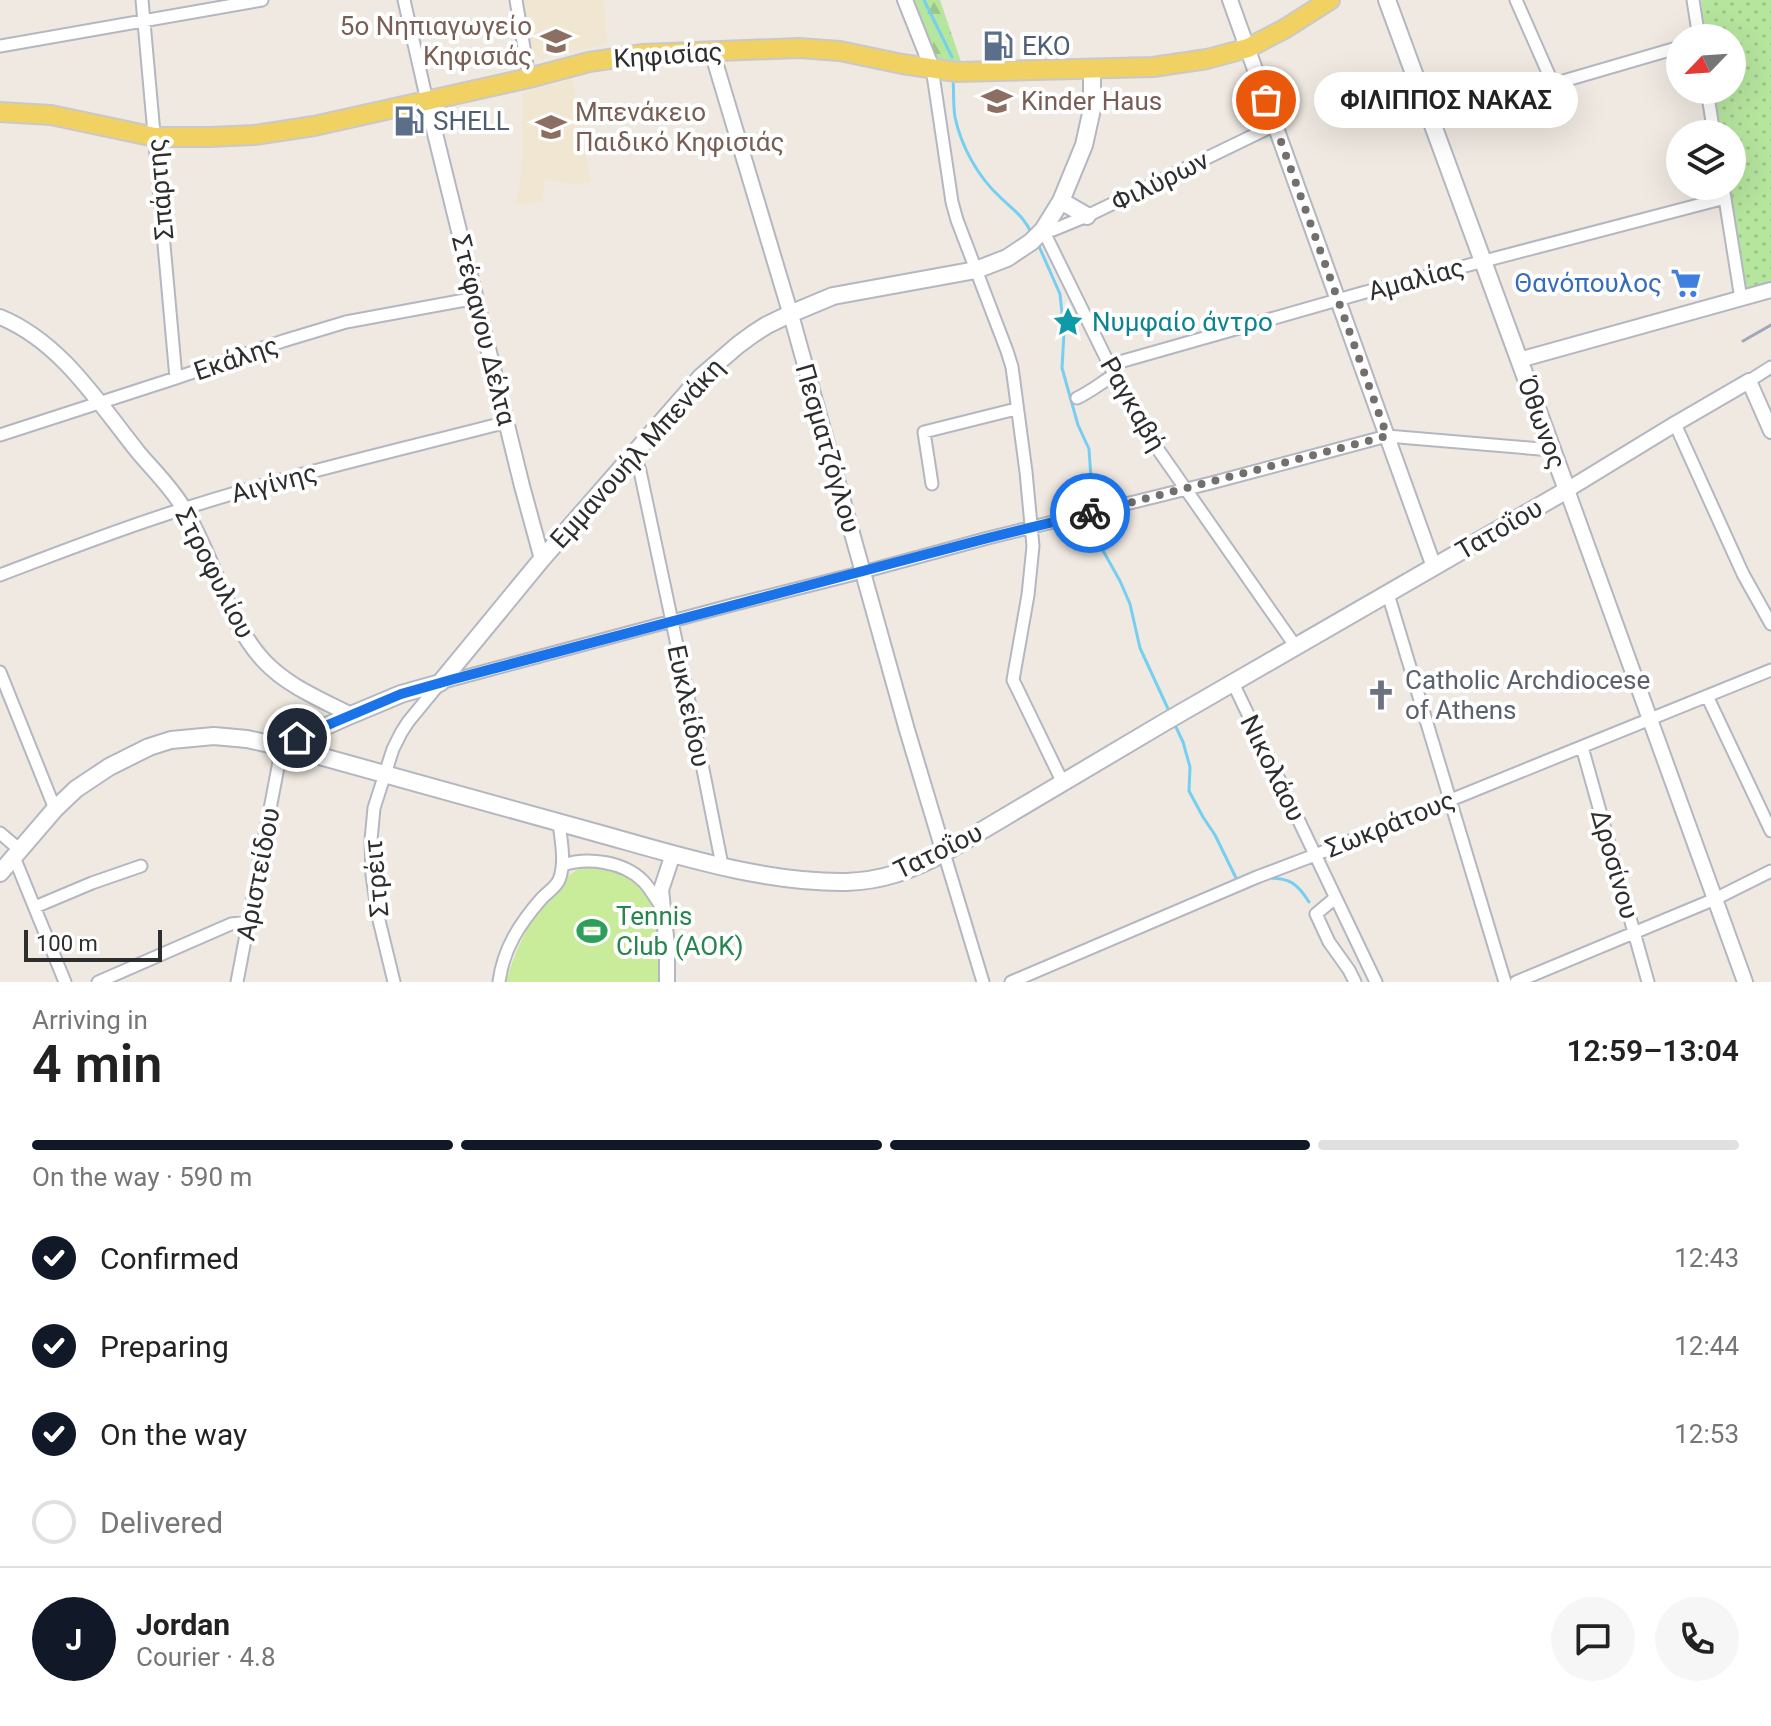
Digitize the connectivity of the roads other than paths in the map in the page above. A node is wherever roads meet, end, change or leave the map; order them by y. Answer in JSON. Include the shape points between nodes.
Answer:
{"nodes":[{"id":1,"x":142,"y":0,"type":"edge"},
{"id":2,"x":262,"y":0,"type":"edge"},
{"id":3,"x":404,"y":0,"type":"edge"},
{"id":4,"x":516,"y":0,"type":"edge"},
{"id":5,"x":905,"y":0,"type":"edge"},
{"id":6,"x":1230,"y":0,"type":"edge"},
{"id":7,"x":1330,"y":0,"type":"edge"},
{"id":8,"x":1387,"y":0,"type":"edge"},
{"id":9,"x":1516,"y":0,"type":"edge"},
{"id":10,"x":1693,"y":0,"type":"edge"},
{"id":11,"x":144,"y":20,"type":"junction"},
{"id":12,"x":1697,"y":24,"type":"edge"},
{"id":13,"x":0,"y":46,"type":"edge"},
{"id":14,"x":1248,"y":48,"type":"junction"},
{"id":15,"x":1666,"y":51,"type":"edge"},
{"id":16,"x":712,"y":52,"type":"junction"},
{"id":17,"x":944,"y":70,"type":"junction"},
{"id":18,"x":1092,"y":70,"type":"junction"},
{"id":19,"x":529,"y":78,"type":"junction"},
{"id":20,"x":1553,"y":84,"type":"junction"},
{"id":21,"x":427,"y":101,"type":"junction"},
{"id":22,"x":0,"y":112,"type":"edge"},
{"id":23,"x":1432,"y":123,"type":"junction"},
{"id":24,"x":1275,"y":125,"type":"junction"},
{"id":25,"x":155,"y":137,"type":"junction"},
{"id":26,"x":1696,"y":200,"type":"edge"},
{"id":27,"x":1725,"y":200,"type":"edge"},
{"id":28,"x":1061,"y":201,"type":"junction"},
{"id":29,"x":1087,"y":216,"type":"junction"},
{"id":30,"x":1043,"y":230,"type":"junction"},
{"id":31,"x":1483,"y":262,"type":"junction"},
{"id":32,"x":976,"y":270,"type":"junction"},
{"id":33,"x":1771,"y":290,"type":"edge"},
{"id":34,"x":476,"y":298,"type":"junction"},
{"id":35,"x":1741,"y":299,"type":"junction"},
{"id":36,"x":1338,"y":300,"type":"junction"},
{"id":37,"x":790,"y":314,"type":"junction"},
{"id":38,"x":0,"y":317,"type":"edge"},
{"id":39,"x":1519,"y":360,"type":"junction"},
{"id":40,"x":1771,"y":367,"type":"edge"},
{"id":41,"x":1112,"y":370,"type":"junction"},
{"id":42,"x":176,"y":378,"type":"junction"},
{"id":43,"x":1749,"y":381,"type":"junction"},
{"id":44,"x":1077,"y":398,"type":"dead end"},
{"id":45,"x":99,"y":403,"type":"junction"},
{"id":46,"x":1016,"y":409,"type":"junction"},
{"id":47,"x":507,"y":422,"type":"junction"},
{"id":48,"x":1675,"y":424,"type":"junction"},
{"id":49,"x":1771,"y":431,"type":"edge"},
{"id":50,"x":0,"y":435,"type":"edge"},
{"id":51,"x":1387,"y":436,"type":"junction"},
{"id":52,"x":1552,"y":450,"type":"junction"},
{"id":53,"x":634,"y":454,"type":"junction"},
{"id":54,"x":932,"y":484,"type":"dead end"},
{"id":55,"x":1185,"y":490,"type":"junction"},
{"id":56,"x":1567,"y":490,"type":"junction"},
{"id":57,"x":184,"y":508,"type":"junction"},
{"id":58,"x":1032,"y":527,"type":"junction"},
{"id":59,"x":542,"y":559,"type":"junction"},
{"id":60,"x":1434,"y":567,"type":"junction"},
{"id":61,"x":863,"y":572,"type":"junction"},
{"id":62,"x":0,"y":575,"type":"edge"},
{"id":63,"x":1388,"y":594,"type":"junction"},
{"id":64,"x":671,"y":621,"type":"junction"},
{"id":65,"x":1771,"y":624,"type":"edge"},
{"id":66,"x":1296,"y":647,"type":"junction"},
{"id":67,"x":1771,"y":670,"type":"edge"},
{"id":68,"x":0,"y":672,"type":"edge"},
{"id":69,"x":440,"y":683,"type":"junction"},
{"id":70,"x":1233,"y":683,"type":"junction"},
{"id":71,"x":1707,"y":696,"type":"junction"},
{"id":72,"x":351,"y":715,"type":"junction"},
{"id":73,"x":1650,"y":719,"type":"junction"},
{"id":74,"x":282,"y":746,"type":"junction"},
{"id":75,"x":1582,"y":747,"type":"junction"},
{"id":76,"x":384,"y":774,"type":"junction"},
{"id":77,"x":1063,"y":783,"type":"junction"},
{"id":78,"x":1450,"y":800,"type":"junction"},
{"id":79,"x":55,"y":809,"type":"junction"},
{"id":80,"x":559,"y":823,"type":"junction"},
{"id":81,"x":1771,"y":831,"type":"edge"},
{"id":82,"x":0,"y":833,"type":"edge"},
{"id":83,"x":619,"y":839,"type":"junction"},
{"id":84,"x":17,"y":853,"type":"junction"},
{"id":85,"x":944,"y":853,"type":"junction"},
{"id":86,"x":673,"y":854,"type":"junction"},
{"id":87,"x":1315,"y":855,"type":"junction"},
{"id":88,"x":563,"y":865,"type":"junction"},
{"id":89,"x":613,"y":865,"type":"junction"},
{"id":90,"x":722,"y":865,"type":"junction"},
{"id":91,"x":141,"y":866,"type":"dead end"},
{"id":92,"x":1771,"y":871,"type":"edge"},
{"id":93,"x":0,"y":873,"type":"edge"},
{"id":94,"x":1335,"y":898,"type":"junction"},
{"id":95,"x":1715,"y":899,"type":"junction"},
{"id":96,"x":35,"y":907,"type":"junction"},
{"id":97,"x":662,"y":908,"type":"junction"},
{"id":98,"x":249,"y":922,"type":"junction"},
{"id":99,"x":1633,"y":931,"type":"junction"},
{"id":100,"x":65,"y":982,"type":"edge"},
{"id":101,"x":98,"y":982,"type":"edge"},
{"id":102,"x":237,"y":982,"type":"edge"},
{"id":103,"x":394,"y":982,"type":"edge"},
{"id":104,"x":499,"y":982,"type":"edge"},
{"id":105,"x":667,"y":982,"type":"edge"},
{"id":106,"x":983,"y":982,"type":"edge"},
{"id":107,"x":1011,"y":982,"type":"edge"},
{"id":108,"x":1355,"y":982,"type":"edge"},
{"id":109,"x":1376,"y":982,"type":"edge"},
{"id":110,"x":1505,"y":982,"type":"edge"},
{"id":111,"x":1516,"y":982,"type":"edge"},
{"id":112,"x":1648,"y":982,"type":"edge"},
{"id":113,"x":1745,"y":982,"type":"edge"}],
"edges":[{"from":1,"to":11,"type":"street","name":"Σπάρτης"},
{"from":2,"to":11,"type":"street"},
{"from":3,"to":21,"type":"street"},
{"from":4,"to":19,"type":"street"},
{"from":5,"to":17,"type":"street"},
{"from":6,"to":14,"type":"street"},
{"from":7,"to":14,"type":"main road","name":"Κηφισίας"},
{"from":8,"to":23,"type":"main road","name":"Όθωνος"},
{"from":9,"to":20,"type":"street"},
{"from":10,"to":12,"type":"street"},
{"from":11,"to":13,"type":"street"},
{"from":11,"to":25,"type":"street","name":"Σπάρτης"},
{"from":14,"to":18,"type":"main road","name":"Κηφισίας","via":[[1179,64]]},
{"from":14,"to":24,"type":"street"},
{"from":15,"to":20,"type":"street"},
{"from":16,"to":17,"type":"main road","name":"Κηφισίας","via":[[830,49]]},
{"from":16,"to":19,"type":"main road","name":"Κηφισίας","via":[[620,56]]},
{"from":16,"to":37,"type":"street","name":"Πεσματζόγλου"},
{"from":17,"to":18,"type":"main road","name":"Κηφισίας"},
{"from":17,"to":32,"type":"street","via":[[952,202]]},
{"from":18,"to":28,"type":"main road","name":"Εμμανουήλ Μπενάκη","via":[[1089,125]]},
{"from":19,"to":21,"type":"main road","name":"Κηφισίας"},
{"from":20,"to":23,"type":"street"},
{"from":21,"to":25,"type":"main road","name":"Κηφισίας","via":[[264,134]]},
{"from":21,"to":34,"type":"street","name":"Στέφανου Δέλτα"},
{"from":22,"to":25,"type":"main road","name":"Κηφισίας","via":[[51,115]]},
{"from":23,"to":31,"type":"main road","name":"Όθωνος"},
{"from":24,"to":29,"type":"street","name":"Φιλύρων"},
{"from":24,"to":36,"type":"street"},
{"from":25,"to":42,"type":"street","name":"Σπάρτης"},
{"from":26,"to":31,"type":"street","name":"Αμαλίας"},
{"from":27,"to":35,"type":"street"},
{"from":28,"to":29,"type":"main road"},
{"from":28,"to":30,"type":"main road","name":"Εμμανουήλ Μπενάκη"},
{"from":29,"to":30,"type":"street","name":"Φιλύρων"},
{"from":30,"to":32,"type":"main road","name":"Εμμανουήλ Μπενάκη","via":[[1007,258]]},
{"from":30,"to":41,"type":"street","name":"Ραγκαβή"},
{"from":31,"to":36,"type":"street","name":"Αμαλίας"},
{"from":31,"to":39,"type":"main road","name":"Όθωνος"},
{"from":32,"to":37,"type":"main road","name":"Εμμανουήλ Μπενάκη","via":[[839,295]]},
{"from":32,"to":46,"type":"street","via":[[1012,367]]},
{"from":33,"to":35,"type":"street"},
{"from":34,"to":42,"type":"street","name":"Εκάλης","via":[[346,322]]},
{"from":34,"to":47,"type":"street","name":"Στέφανου Δέλτα"},
{"from":35,"to":39,"type":"street"},
{"from":36,"to":41,"type":"street","name":"Αμαλίας"},
{"from":36,"to":51,"type":"street"},
{"from":37,"to":53,"type":"main road","name":"Εμμανουήλ Μπενάκη","via":[[760,329],[701,377]]},
{"from":37,"to":61,"type":"street","name":"Πεσματζόγλου"},
{"from":38,"to":45,"type":"street","name":"Στροφυλίου","via":[[53,350]]},
{"from":39,"to":52,"type":"main road","name":"Όθωνος"},
{"from":40,"to":43,"type":"street","name":"Τατοΐου"},
{"from":41,"to":44,"type":"street","name":"Αμαλίας"},
{"from":41,"to":55,"type":"street","name":"Ραγκαβή","via":[[1134,415]]},
{"from":42,"to":45,"type":"street","name":"Εκάλης"},
{"from":43,"to":48,"type":"street","name":"Τατοΐου"},
{"from":43,"to":49,"type":"street"},
{"from":45,"to":50,"type":"street","name":"Εκάλης"},
{"from":45,"to":57,"type":"street","name":"Στροφυλίου"},
{"from":46,"to":54,"type":"street","via":[[924,432]]},
{"from":46,"to":58,"type":"street"},
{"from":47,"to":57,"type":"street","name":"Αιγίνης"},
{"from":47,"to":59,"type":"street","name":"Στέφανου Δέλτα"},
{"from":48,"to":56,"type":"street","name":"Τατοΐου"},
{"from":48,"to":65,"type":"street"},
{"from":51,"to":52,"type":"street"},
{"from":51,"to":55,"type":"street"},
{"from":51,"to":60,"type":"street"},
{"from":52,"to":56,"type":"main road","name":"Όθωνος"},
{"from":53,"to":59,"type":"main road","name":"Εμμανουήλ Μπενάκη"},
{"from":53,"to":64,"type":"street","name":"Ευκλείδου"},
{"from":55,"to":58,"type":"street"},
{"from":55,"to":66,"type":"street","name":"Ραγκαβή"},
{"from":56,"to":60,"type":"main road","name":"Τατοΐου"},
{"from":56,"to":73,"type":"street","name":"Όθωνος"},
{"from":57,"to":62,"type":"street","name":"Αιγίνης"},
{"from":57,"to":72,"type":"street","name":"Στροφυλίου","via":[[254,649],[287,681]]},
{"from":58,"to":61,"type":"street"},
{"from":58,"to":77,"type":"street","via":[[1028,595],[1013,680]]},
{"from":59,"to":69,"type":"main road","name":"Εμμανουήλ Μπενάκη"},
{"from":60,"to":63,"type":"main road","name":"Τατοΐου"},
{"from":61,"to":64,"type":"street"},
{"from":61,"to":85,"type":"street","name":"Πεσματζόγλου"},
{"from":63,"to":66,"type":"main road","name":"Τατοΐου"},
{"from":63,"to":78,"type":"street"},
{"from":64,"to":69,"type":"street"},
{"from":64,"to":90,"type":"street","name":"Ευκλείδου"},
{"from":66,"to":70,"type":"main road","name":"Τατοΐου"},
{"from":67,"to":71,"type":"street","name":"Σωκράτους"},
{"from":68,"to":79,"type":"street"},
{"from":69,"to":72,"type":"main road"},
{"from":69,"to":76,"type":"street","name":"Εμμανουήλ Μπενάκη","via":[[401,733]]},
{"from":70,"to":77,"type":"main road","name":"Τατοΐου"},
{"from":70,"to":87,"type":"street","name":"Νικολάου"},
{"from":71,"to":73,"type":"street","name":"Σωκράτους"},
{"from":71,"to":81,"type":"street"},
{"from":72,"to":74,"type":"main road"},
{"from":73,"to":75,"type":"street","name":"Σωκράτους"},
{"from":73,"to":95,"type":"street","name":"Όθωνος"},
{"from":74,"to":76,"type":"main road","name":"Τατοΐου"},
{"from":74,"to":79,"type":"main road","name":"Τατοΐου","via":[[214,736],[171,740],[109,767]]},
{"from":74,"to":98,"type":"street","name":"Αριστείδου"},
{"from":75,"to":78,"type":"street","name":"Σωκράτους"},
{"from":75,"to":99,"type":"street","name":"Δροσίνου"},
{"from":76,"to":80,"type":"main road","name":"Τατοΐου"},
{"from":76,"to":103,"type":"street","name":"Στρέιτ","via":[[374,808],[371,857]]},
{"from":77,"to":85,"type":"main road","name":"Τατοΐου"},
{"from":78,"to":87,"type":"street","name":"Σωκράτους"},
{"from":78,"to":110,"type":"street"},
{"from":79,"to":84,"type":"main road","name":"Τατοΐου"},
{"from":80,"to":83,"type":"main road","name":"Τατοΐου"},
{"from":80,"to":88,"type":"street"},
{"from":82,"to":84,"type":"street"},
{"from":83,"to":86,"type":"main road","name":"Τατοΐου"},
{"from":83,"to":89,"type":"street"},
{"from":84,"to":93,"type":"main road","name":"Τατοΐου"},
{"from":84,"to":96,"type":"street"},
{"from":85,"to":90,"type":"main road","name":"Τατοΐου","via":[[885,878],[848,882],[803,880]]},
{"from":85,"to":106,"type":"street","name":"Πεσματζόγλου"},
{"from":86,"to":90,"type":"main road","name":"Τατοΐου"},
{"from":86,"to":97,"type":"street","via":[[661,890]]},
{"from":87,"to":94,"type":"street","name":"Νικολάου"},
{"from":87,"to":107,"type":"street","name":"Σωκράτους"},
{"from":88,"to":89,"type":"street","via":[[587,860]]},
{"from":88,"to":104,"type":"street","via":[[558,882],[513,936]]},
{"from":89,"to":97,"type":"street","via":[[643,880]]},
{"from":91,"to":96,"type":"street"},
{"from":92,"to":95,"type":"street"},
{"from":94,"to":108,"type":"street","via":[[1316,914]]},
{"from":94,"to":109,"type":"street","name":"Νικολάου"},
{"from":95,"to":99,"type":"street"},
{"from":95,"to":113,"type":"street","name":"Όθωνος"},
{"from":96,"to":100,"type":"street"},
{"from":97,"to":105,"type":"street"},
{"from":98,"to":101,"type":"street","via":[[231,924]]},
{"from":98,"to":102,"type":"street","name":"Αριστείδου"},
{"from":99,"to":111,"type":"street"},
{"from":99,"to":112,"type":"street","name":"Δροσίνου"}]}
